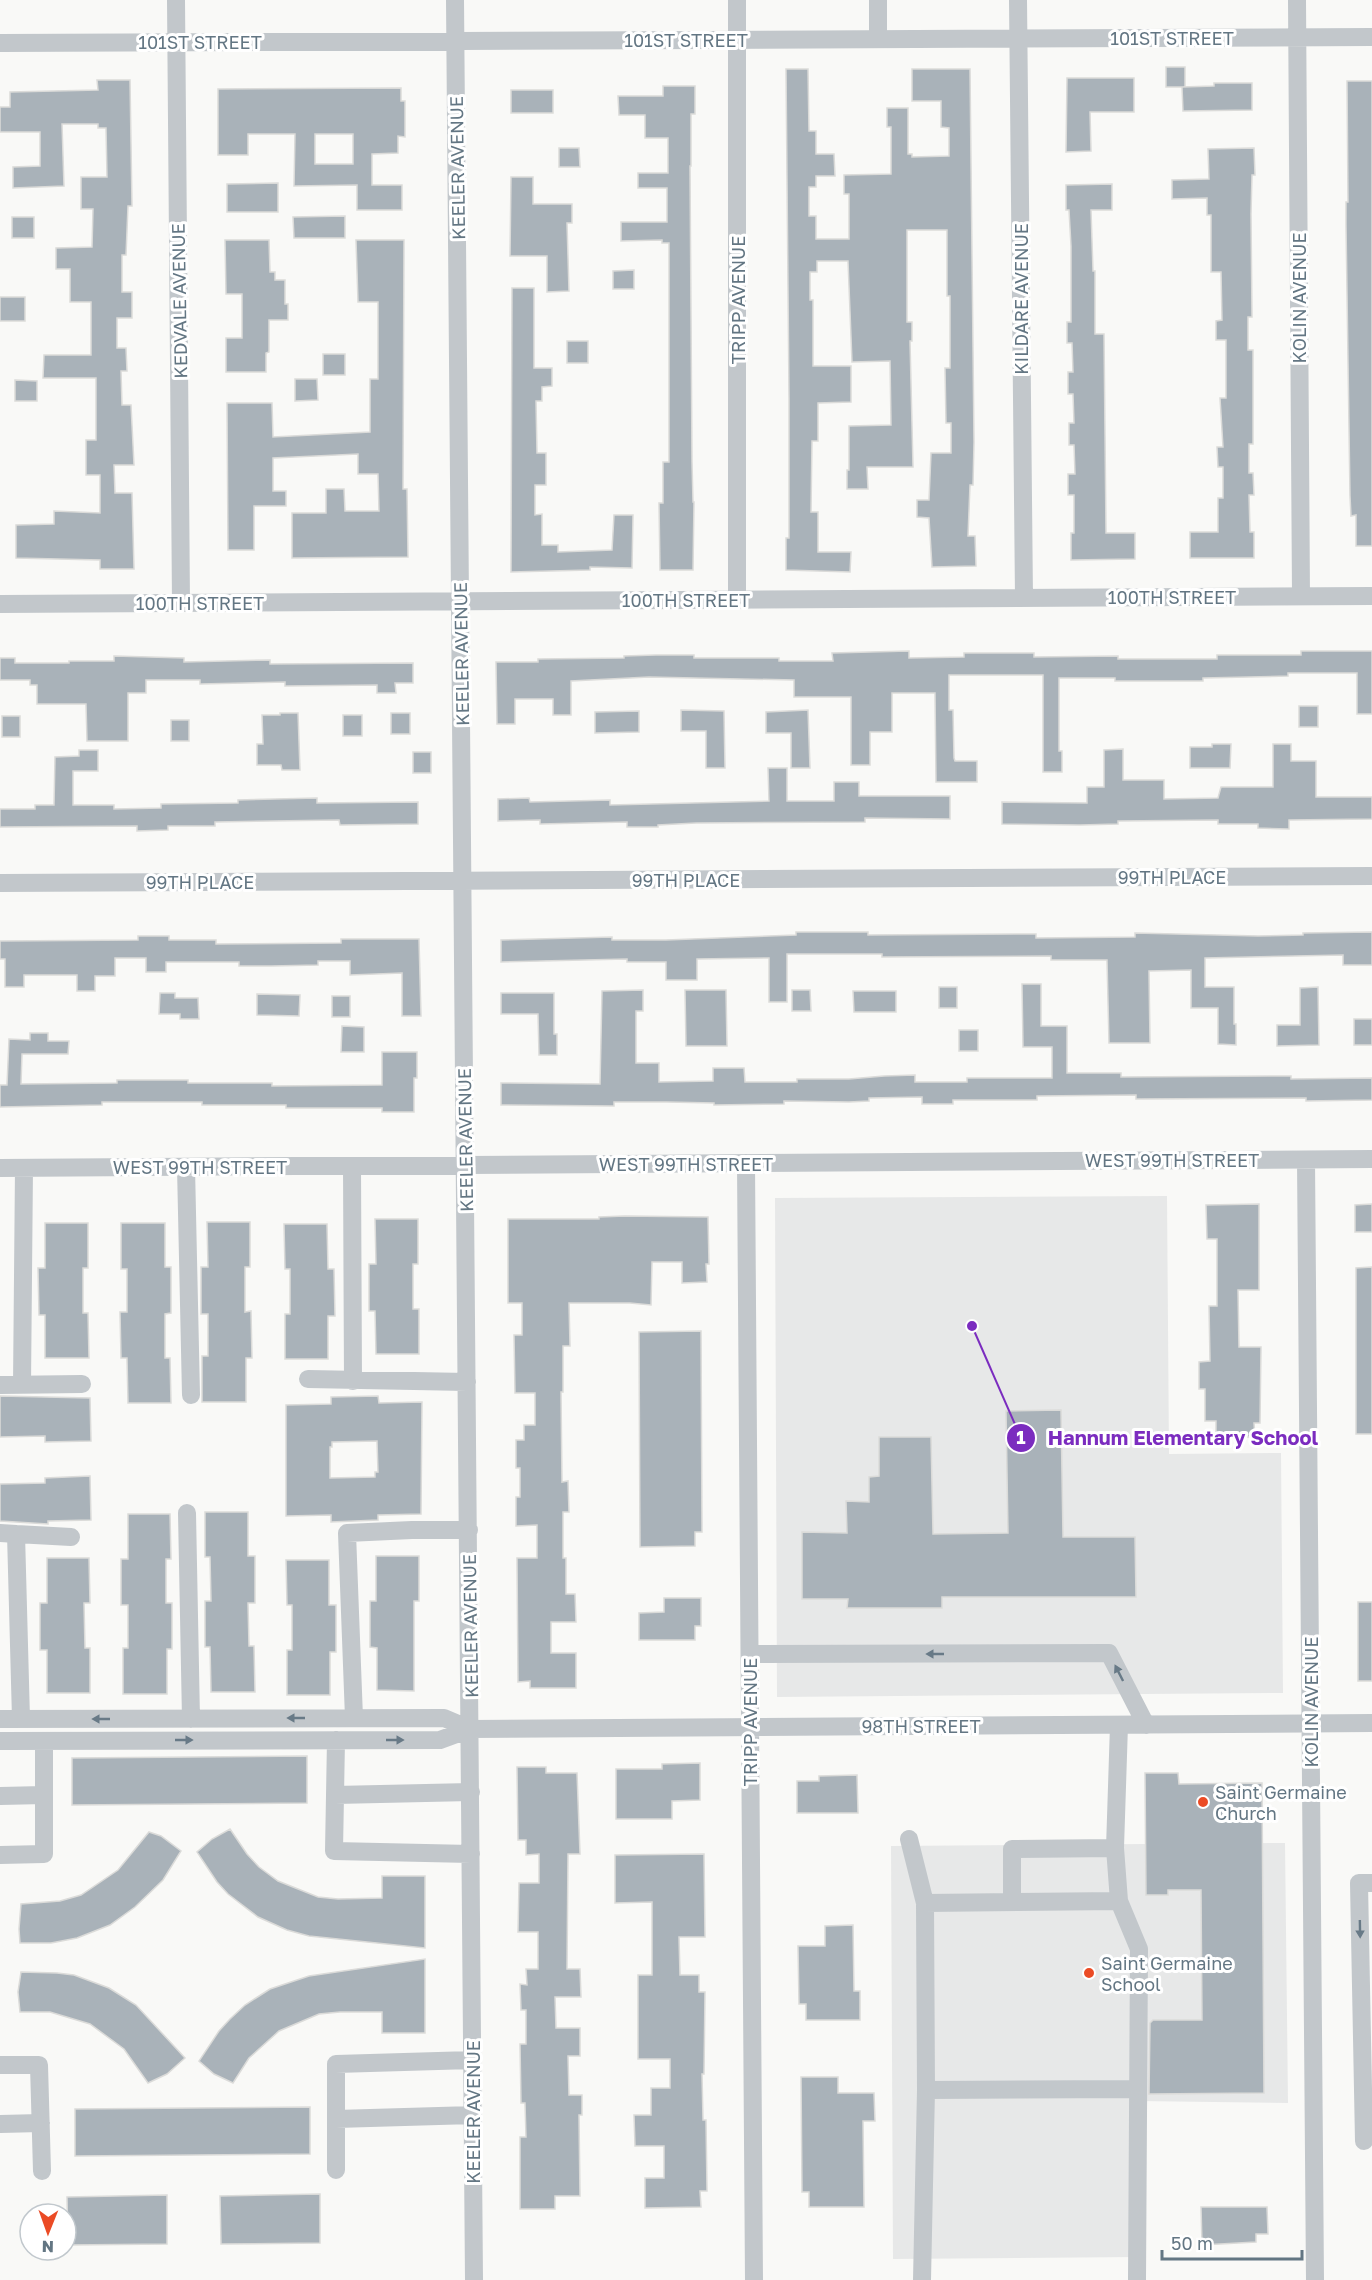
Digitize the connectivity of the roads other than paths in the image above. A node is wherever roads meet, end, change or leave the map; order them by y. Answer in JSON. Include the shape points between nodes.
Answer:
{"nodes":[{"id":1,"x":176,"y":0,"type":"edge"},
{"id":2,"x":455,"y":0,"type":"edge"},
{"id":3,"x":737,"y":0,"type":"edge"},
{"id":4,"x":878,"y":0,"type":"edge"},
{"id":5,"x":1018,"y":0,"type":"edge"},
{"id":6,"x":1297,"y":0,"type":"edge"},
{"id":7,"x":1297,"y":37,"type":"junction"},
{"id":8,"x":1372,"y":37,"type":"edge"},
{"id":9,"x":1019,"y":38,"type":"junction"},
{"id":10,"x":878,"y":39,"type":"junction"},
{"id":11,"x":738,"y":40,"type":"junction"},
{"id":12,"x":456,"y":41,"type":"junction"},
{"id":13,"x":177,"y":42,"type":"junction"},
{"id":14,"x":0,"y":43,"type":"edge"},
{"id":15,"x":1301,"y":596,"type":"junction"},
{"id":16,"x":1372,"y":596,"type":"edge"},
{"id":17,"x":1024,"y":598,"type":"junction"},
{"id":18,"x":737,"y":600,"type":"junction"},
{"id":19,"x":460,"y":601,"type":"junction"},
{"id":20,"x":182,"y":603,"type":"junction"},
{"id":21,"x":0,"y":604,"type":"edge"},
{"id":22,"x":1372,"y":876,"type":"edge"},
{"id":23,"x":463,"y":881,"type":"junction"},
{"id":24,"x":0,"y":883,"type":"edge"},
{"id":25,"x":1372,"y":1159,"type":"edge"},
{"id":26,"x":1306,"y":1160,"type":"junction"},
{"id":27,"x":746,"y":1163,"type":"junction"},
{"id":28,"x":352,"y":1166,"type":"junction"},
{"id":29,"x":466,"y":1166,"type":"junction"},
{"id":30,"x":186,"y":1167,"type":"junction"},
{"id":31,"x":0,"y":1168,"type":"edge"},
{"id":32,"x":24,"y":1168,"type":"junction"},
{"id":33,"x":308,"y":1379,"type":"dead end"},
{"id":34,"x":352,"y":1381,"type":"junction"},
{"id":35,"x":467,"y":1382,"type":"junction"},
{"id":36,"x":22,"y":1384,"type":"junction"},
{"id":37,"x":82,"y":1384,"type":"dead end"},
{"id":38,"x":0,"y":1385,"type":"edge"},
{"id":39,"x":191,"y":1395,"type":"dead end"},
{"id":40,"x":187,"y":1513,"type":"dead end"},
{"id":41,"x":469,"y":1530,"type":"junction"},
{"id":42,"x":8,"y":1533,"type":"edge"},
{"id":43,"x":71,"y":1537,"type":"dead end"},
{"id":44,"x":750,"y":1654,"type":"junction"},
{"id":45,"x":354,"y":1718,"type":"junction"},
{"id":46,"x":0,"y":1719,"type":"edge"},
{"id":47,"x":21,"y":1719,"type":"junction"},
{"id":48,"x":191,"y":1719,"type":"junction"},
{"id":49,"x":1372,"y":1723,"type":"edge"},
{"id":50,"x":1311,"y":1724,"type":"junction"},
{"id":51,"x":1119,"y":1725,"type":"junction"},
{"id":52,"x":1146,"y":1725,"type":"junction"},
{"id":53,"x":750,"y":1727,"type":"junction"},
{"id":54,"x":470,"y":1729,"type":"junction"},
{"id":55,"x":336,"y":1740,"type":"junction"},
{"id":56,"x":0,"y":1741,"type":"edge"},
{"id":57,"x":44,"y":1741,"type":"junction"},
{"id":58,"x":471,"y":1792,"type":"junction"},
{"id":59,"x":44,"y":1795,"type":"junction"},
{"id":60,"x":335,"y":1795,"type":"junction"},
{"id":61,"x":0,"y":1796,"type":"edge"},
{"id":62,"x":909,"y":1839,"type":"dead end"},
{"id":63,"x":1115,"y":1848,"type":"junction"},
{"id":64,"x":471,"y":1854,"type":"junction"},
{"id":65,"x":0,"y":1855,"type":"edge"},
{"id":66,"x":1372,"y":1883,"type":"edge"},
{"id":67,"x":1119,"y":1901,"type":"junction"},
{"id":68,"x":1012,"y":1902,"type":"junction"},
{"id":69,"x":925,"y":1903,"type":"junction"},
{"id":70,"x":472,"y":2060,"type":"junction"},
{"id":71,"x":0,"y":2065,"type":"edge"},
{"id":72,"x":1137,"y":2089,"type":"junction"},
{"id":73,"x":926,"y":2090,"type":"junction"},
{"id":74,"x":473,"y":2115,"type":"junction"},
{"id":75,"x":336,"y":2119,"type":"junction"},
{"id":76,"x":41,"y":2123,"type":"junction"},
{"id":77,"x":0,"y":2124,"type":"edge"},
{"id":78,"x":1372,"y":2133,"type":"edge"},
{"id":79,"x":336,"y":2170,"type":"dead end"},
{"id":80,"x":42,"y":2171,"type":"dead end"},
{"id":81,"x":474,"y":2280,"type":"edge"},
{"id":82,"x":754,"y":2280,"type":"edge"},
{"id":83,"x":922,"y":2280,"type":"edge"},
{"id":84,"x":1137,"y":2280,"type":"edge"},
{"id":85,"x":1315,"y":2280,"type":"edge"}],
"edges":[{"from":1,"to":13,"type":"street","name":"KEDVALE AVENUE"},
{"from":2,"to":12,"type":"street","name":"KEELER AVENUE"},
{"from":3,"to":11,"type":"street","name":"TRIPP AVENUE"},
{"from":4,"to":10,"type":"street"},
{"from":5,"to":9,"type":"street","name":"KILDARE AVENUE"},
{"from":6,"to":7,"type":"street","name":"KOLIN AVENUE"},
{"from":7,"to":8,"type":"street","name":"101ST STREET"},
{"from":7,"to":9,"type":"street","name":"101ST STREET"},
{"from":7,"to":15,"type":"street","name":"KOLIN AVENUE"},
{"from":9,"to":10,"type":"street","name":"101ST STREET"},
{"from":9,"to":17,"type":"street","name":"KILDARE AVENUE"},
{"from":10,"to":11,"type":"street","name":"101ST STREET"},
{"from":11,"to":12,"type":"street","name":"101ST STREET"},
{"from":11,"to":18,"type":"street","name":"TRIPP AVENUE"},
{"from":12,"to":13,"type":"street","name":"101ST STREET"},
{"from":12,"to":19,"type":"street","name":"KEELER AVENUE"},
{"from":13,"to":14,"type":"street","name":"101ST STREET"},
{"from":13,"to":20,"type":"street","name":"KEDVALE AVENUE"},
{"from":15,"to":16,"type":"street","name":"100TH STREET"},
{"from":15,"to":17,"type":"street","name":"100TH STREET"},
{"from":17,"to":18,"type":"street","name":"100TH STREET"},
{"from":18,"to":19,"type":"street","name":"100TH STREET"},
{"from":19,"to":20,"type":"street","name":"100TH STREET"},
{"from":19,"to":23,"type":"street","name":"KEELER AVENUE"},
{"from":20,"to":21,"type":"street","name":"100TH STREET"},
{"from":22,"to":23,"type":"street","name":"99TH PLACE"},
{"from":23,"to":24,"type":"street","name":"99TH PLACE"},
{"from":23,"to":29,"type":"street","name":"KEELER AVENUE"},
{"from":25,"to":26,"type":"street","name":"WEST 99TH STREET"},
{"from":26,"to":27,"type":"street","name":"WEST 99TH STREET"},
{"from":26,"to":50,"type":"street","name":"KOLIN AVENUE"},
{"from":27,"to":29,"type":"street","name":"WEST 99TH STREET"},
{"from":27,"to":44,"type":"street","name":"TRIPP AVENUE"},
{"from":28,"to":29,"type":"street","name":"WEST 99TH STREET"},
{"from":28,"to":30,"type":"street","name":"WEST 99TH STREET"},
{"from":28,"to":34,"type":"street"},
{"from":29,"to":35,"type":"street","name":"KEELER AVENUE"},
{"from":30,"to":32,"type":"street","name":"WEST 99TH STREET"},
{"from":30,"to":39,"type":"street"},
{"from":31,"to":32,"type":"street","name":"WEST 99TH STREET"},
{"from":32,"to":36,"type":"street"},
{"from":33,"to":34,"type":"street"},
{"from":34,"to":35,"type":"street"},
{"from":35,"to":41,"type":"street","name":"KEELER AVENUE"},
{"from":36,"to":37,"type":"street"},
{"from":36,"to":38,"type":"street"},
{"from":40,"to":48,"type":"street"},
{"from":41,"to":45,"type":"street","via":[[347,1533]]},
{"from":41,"to":54,"type":"street","name":"KEELER AVENUE"},
{"from":42,"to":43,"type":"street"},
{"from":42,"to":47,"type":"street"},
{"from":52,"to":44,"type":"street","one_way":true,"via":[[1109,1653]]},
{"from":44,"to":53,"type":"street","name":"TRIPP AVENUE"},
{"from":45,"to":48,"type":"street","one_way":true},
{"from":45,"to":54,"type":"street","via":[[444,1718]]},
{"from":46,"to":47,"type":"street"},
{"from":48,"to":47,"type":"street","one_way":true},
{"from":49,"to":50,"type":"street","name":"98TH STREET"},
{"from":50,"to":52,"type":"street","name":"98TH STREET"},
{"from":50,"to":85,"type":"street","name":"KOLIN AVENUE"},
{"from":51,"to":52,"type":"street","name":"98TH STREET"},
{"from":51,"to":53,"type":"street","name":"98TH STREET"},
{"from":51,"to":63,"type":"street"},
{"from":53,"to":54,"type":"street","name":"98TH STREET"},
{"from":53,"to":82,"type":"street","name":"TRIPP AVENUE"},
{"from":55,"to":54,"type":"street","one_way":true,"via":[[440,1740]]},
{"from":54,"to":58,"type":"street","name":"KEELER AVENUE"},
{"from":57,"to":55,"type":"street","one_way":true},
{"from":55,"to":60,"type":"street"},
{"from":56,"to":57,"type":"street"},
{"from":57,"to":59,"type":"street"},
{"from":58,"to":60,"type":"street"},
{"from":58,"to":64,"type":"street","name":"KEELER AVENUE"},
{"from":59,"to":61,"type":"street"},
{"from":59,"to":65,"type":"street","via":[[44,1854]]},
{"from":60,"to":64,"type":"street","via":[[334,1851]]},
{"from":62,"to":69,"type":"street"},
{"from":63,"to":67,"type":"street"},
{"from":63,"to":68,"type":"street","via":[[1012,1850]]},
{"from":64,"to":70,"type":"street","name":"KEELER AVENUE"},
{"from":66,"to":78,"type":"street","one_way":true,"via":[[1359,1883],[1364,2142]]},
{"from":67,"to":68,"type":"street"},
{"from":67,"to":72,"type":"street","via":[[1139,1949]]},
{"from":68,"to":69,"type":"street"},
{"from":69,"to":73,"type":"street"},
{"from":70,"to":74,"type":"street","name":"KEELER AVENUE"},
{"from":70,"to":75,"type":"street","via":[[336,2064]]},
{"from":71,"to":76,"type":"street","via":[[39,2065]]},
{"from":72,"to":73,"type":"street"},
{"from":72,"to":84,"type":"street"},
{"from":73,"to":83,"type":"street"},
{"from":74,"to":75,"type":"street"},
{"from":74,"to":81,"type":"street","name":"KEELER AVENUE"},
{"from":75,"to":79,"type":"street"},
{"from":76,"to":77,"type":"street"},
{"from":76,"to":80,"type":"street"}]}
